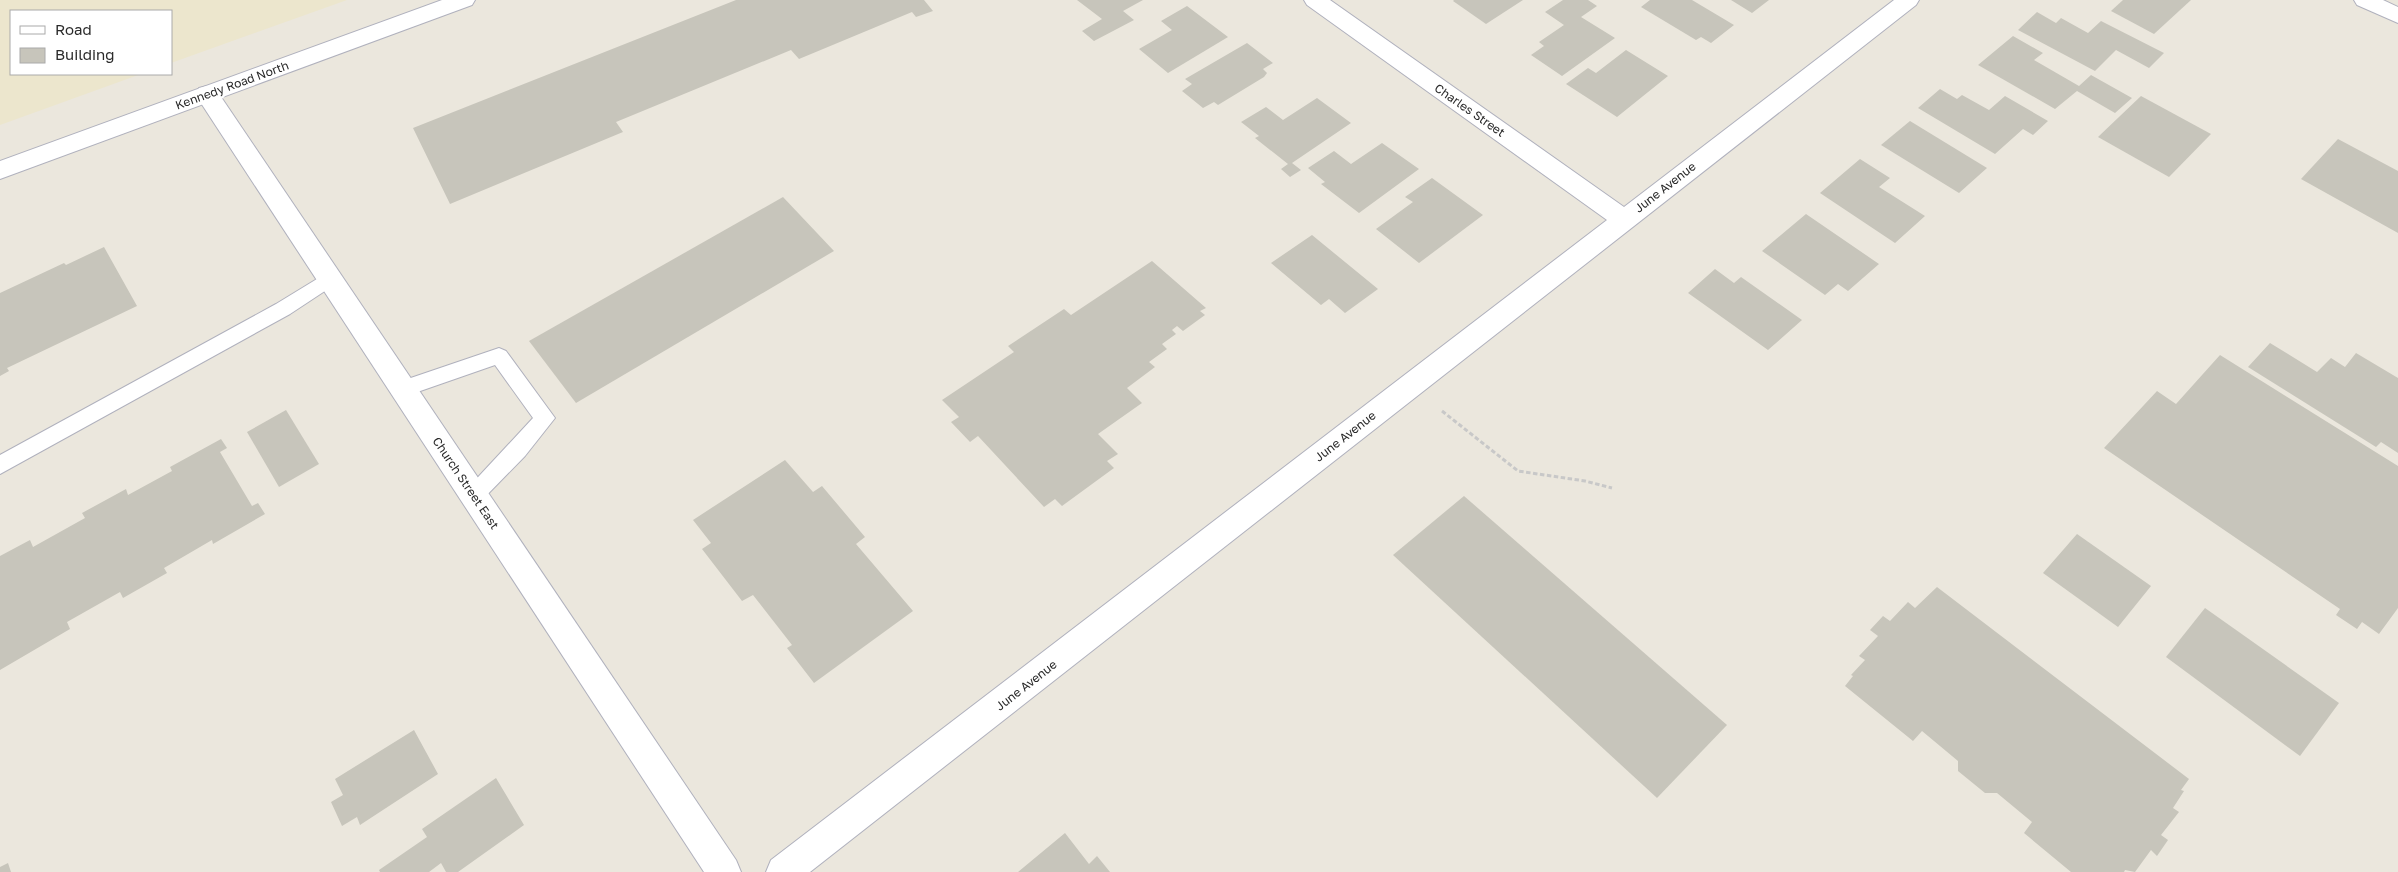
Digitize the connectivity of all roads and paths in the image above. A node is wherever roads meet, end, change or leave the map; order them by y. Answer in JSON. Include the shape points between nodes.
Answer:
{"nodes":[{"id":1,"x":464,"y":0,"type":"edge"},
{"id":2,"x":1315,"y":0,"type":"edge"},
{"id":3,"x":1908,"y":0,"type":"edge"},
{"id":4,"x":2365,"y":0,"type":"edge"},
{"id":5,"x":2398,"y":16,"type":"edge"},
{"id":6,"x":207,"y":94,"type":"junction"},
{"id":7,"x":0,"y":170,"type":"edge"},
{"id":8,"x":1624,"y":219,"type":"junction"},
{"id":9,"x":330,"y":278,"type":"junction"},
{"id":10,"x":403,"y":389,"type":"junction"},
{"id":11,"x":1442,"y":411,"type":"dead end"},
{"id":12,"x":0,"y":465,"type":"edge"},
{"id":13,"x":1612,"y":488,"type":"dead end"},
{"id":14,"x":474,"y":495,"type":"junction"},
{"id":15,"x":724,"y":872,"type":"edge"},
{"id":16,"x":783,"y":872,"type":"edge"}],
"edges":[{"from":1,"to":6,"type":"street","name":"Kennedy Road North"},
{"from":2,"to":8,"type":"street","name":"Charles Street"},
{"from":3,"to":8,"type":"street","name":"June Avenue"},
{"from":4,"to":5,"type":"street"},
{"from":6,"to":7,"type":"street","name":"Kennedy Road North"},
{"from":6,"to":9,"type":"street","name":"Church Street East"},
{"from":8,"to":16,"type":"street","name":"June Avenue"},
{"from":9,"to":10,"type":"street","name":"Church Street East"},
{"from":9,"to":12,"type":"lane","via":[[283,309]]},
{"from":10,"to":14,"type":"street","name":"Church Street East"},
{"from":10,"to":14,"type":"lane","via":[[499,356],[545,418]]},
{"from":11,"to":13,"type":"path","via":[[1518,470]]},
{"from":14,"to":15,"type":"street","name":"Church Street East"}]}
